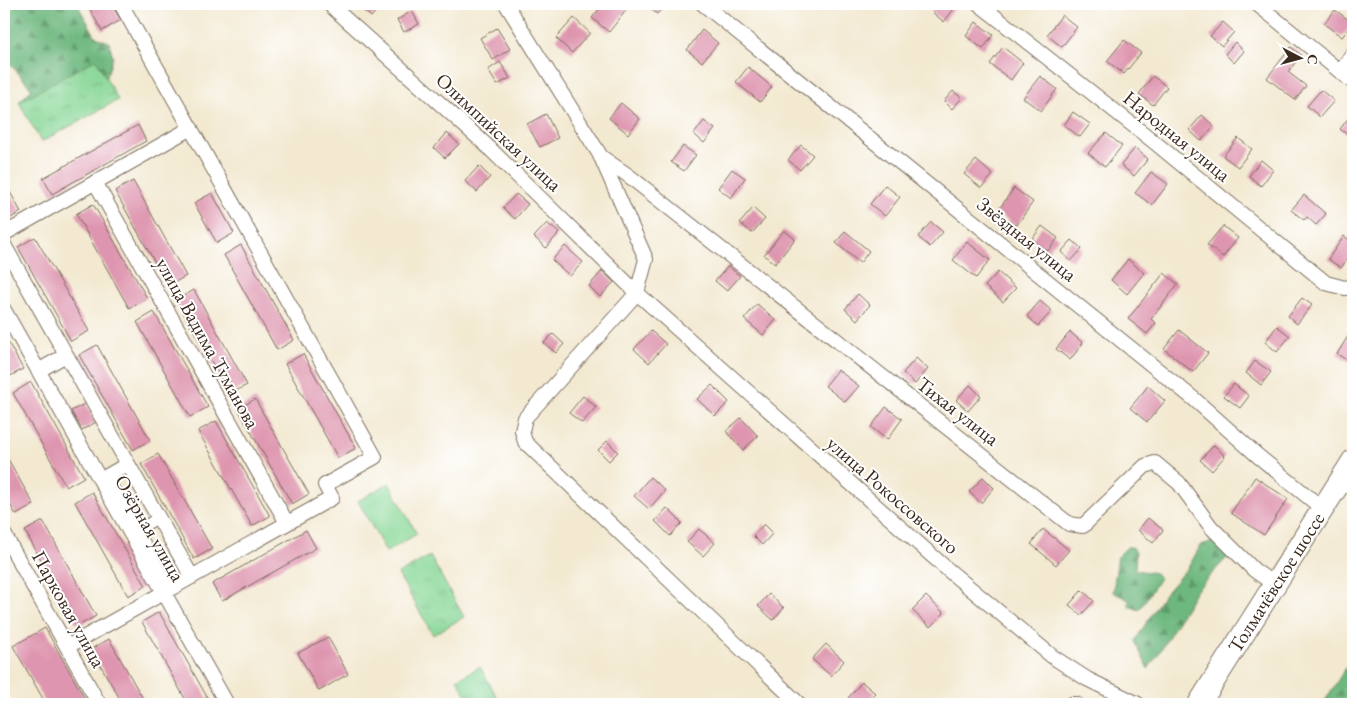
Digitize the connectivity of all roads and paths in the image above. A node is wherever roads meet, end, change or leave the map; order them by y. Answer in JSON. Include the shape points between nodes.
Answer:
{"nodes":[{"id":1,"x":121,"y":4,"type":"edge"},
{"id":2,"x":329,"y":4,"type":"edge"},
{"id":3,"x":506,"y":4,"type":"edge"},
{"id":4,"x":703,"y":4,"type":"edge"},
{"id":5,"x":979,"y":4,"type":"edge"},
{"id":6,"x":1257,"y":4,"type":"edge"},
{"id":7,"x":1353,"y":54,"type":"edge"},
{"id":8,"x":1340,"y":71,"type":"junction"},
{"id":9,"x":1353,"y":82,"type":"edge"},
{"id":10,"x":191,"y":128,"type":"junction"},
{"id":11,"x":600,"y":155,"type":"junction"},
{"id":12,"x":95,"y":182,"type":"junction"},
{"id":13,"x":4,"y":234,"type":"edge"},
{"id":14,"x":4,"y":245,"type":"edge"},
{"id":15,"x":1353,"y":286,"type":"edge"},
{"id":16,"x":637,"y":293,"type":"junction"},
{"id":17,"x":4,"y":310,"type":"edge"},
{"id":18,"x":66,"y":355,"type":"junction"},
{"id":19,"x":38,"y":370,"type":"junction"},
{"id":20,"x":1353,"y":461,"type":"edge"},
{"id":21,"x":128,"y":464,"type":"junction"},
{"id":22,"x":104,"y":478,"type":"junction"},
{"id":23,"x":1323,"y":509,"type":"junction"},
{"id":24,"x":158,"y":518,"type":"junction"},
{"id":25,"x":287,"y":523,"type":"junction"},
{"id":26,"x":134,"y":532,"type":"junction"},
{"id":27,"x":4,"y":534,"type":"edge"},
{"id":28,"x":192,"y":577,"type":"junction"},
{"id":29,"x":1275,"y":585,"type":"junction"},
{"id":30,"x":167,"y":591,"type":"junction"},
{"id":31,"x":67,"y":647,"type":"junction"},
{"id":32,"x":99,"y":704,"type":"edge"},
{"id":33,"x":227,"y":704,"type":"edge"},
{"id":34,"x":799,"y":704,"type":"edge"},
{"id":35,"x":1072,"y":704,"type":"edge"},
{"id":36,"x":1076,"y":704,"type":"edge"},
{"id":37,"x":1138,"y":704,"type":"edge"},
{"id":38,"x":1199,"y":704,"type":"edge"}],
"edges":[{"from":1,"to":10,"type":"street"},
{"from":2,"to":16,"type":"street","name":"Олимпийская улица","via":[[484,143]]},
{"from":3,"to":11,"type":"street"},
{"from":4,"to":23,"type":"street","name":"Звёздная улица","via":[[1194,399]]},
{"from":5,"to":15,"type":"street","name":"Народная улица","via":[[1326,283],[1345,288]]},
{"from":6,"to":8,"type":"street"},
{"from":7,"to":8,"type":"street"},
{"from":8,"to":9,"type":"street"},
{"from":10,"to":12,"type":"street"},
{"from":10,"to":25,"type":"street","via":[[375,457],[325,485],[332,498]]},
{"from":11,"to":16,"type":"street","via":[[646,259]]},
{"from":11,"to":29,"type":"street","name":"Тихая улица","via":[[1069,524],[1083,526],[1145,466],[1155,463],[1179,483],[1211,528],[1254,570]]},
{"from":12,"to":13,"type":"street"},
{"from":12,"to":25,"type":"street","name":"улица Вадима Туманова"},
{"from":14,"to":18,"type":"street","name":"Озёрная улица"},
{"from":16,"to":34,"type":"street","via":[[524,418],[522,431],[525,442]]},
{"from":16,"to":37,"type":"street","name":"улица Рокоссовского","via":[[940,563],[1053,657],[1087,679]]},
{"from":17,"to":19,"type":"street","name":"Озёрная улица"},
{"from":18,"to":19,"type":"street"},
{"from":18,"to":21,"type":"street","name":"Озёрная улица"},
{"from":19,"to":22,"type":"street","name":"Озёрная улица"},
{"from":20,"to":23,"type":"main road","name":"Толмачёвское шоссе"},
{"from":21,"to":22,"type":"street"},
{"from":21,"to":24,"type":"street","name":"Озёрная улица"},
{"from":22,"to":26,"type":"street","name":"Озёрная улица"},
{"from":23,"to":29,"type":"main road","name":"Толмачёвское шоссе"},
{"from":24,"to":26,"type":"street"},
{"from":24,"to":28,"type":"street","name":"Озёрная улица"},
{"from":25,"to":28,"type":"street"},
{"from":26,"to":30,"type":"street","name":"Озёрная улица"},
{"from":27,"to":31,"type":"street","name":"Парковая улица"},
{"from":28,"to":30,"type":"street"},
{"from":29,"to":38,"type":"main road","name":"Толмачёвское шоссе"},
{"from":30,"to":31,"type":"street"},
{"from":30,"to":33,"type":"street","name":"Озёрная улица"},
{"from":31,"to":32,"type":"street","name":"Парковая улица"},
{"from":35,"to":36,"type":"street"}]}
